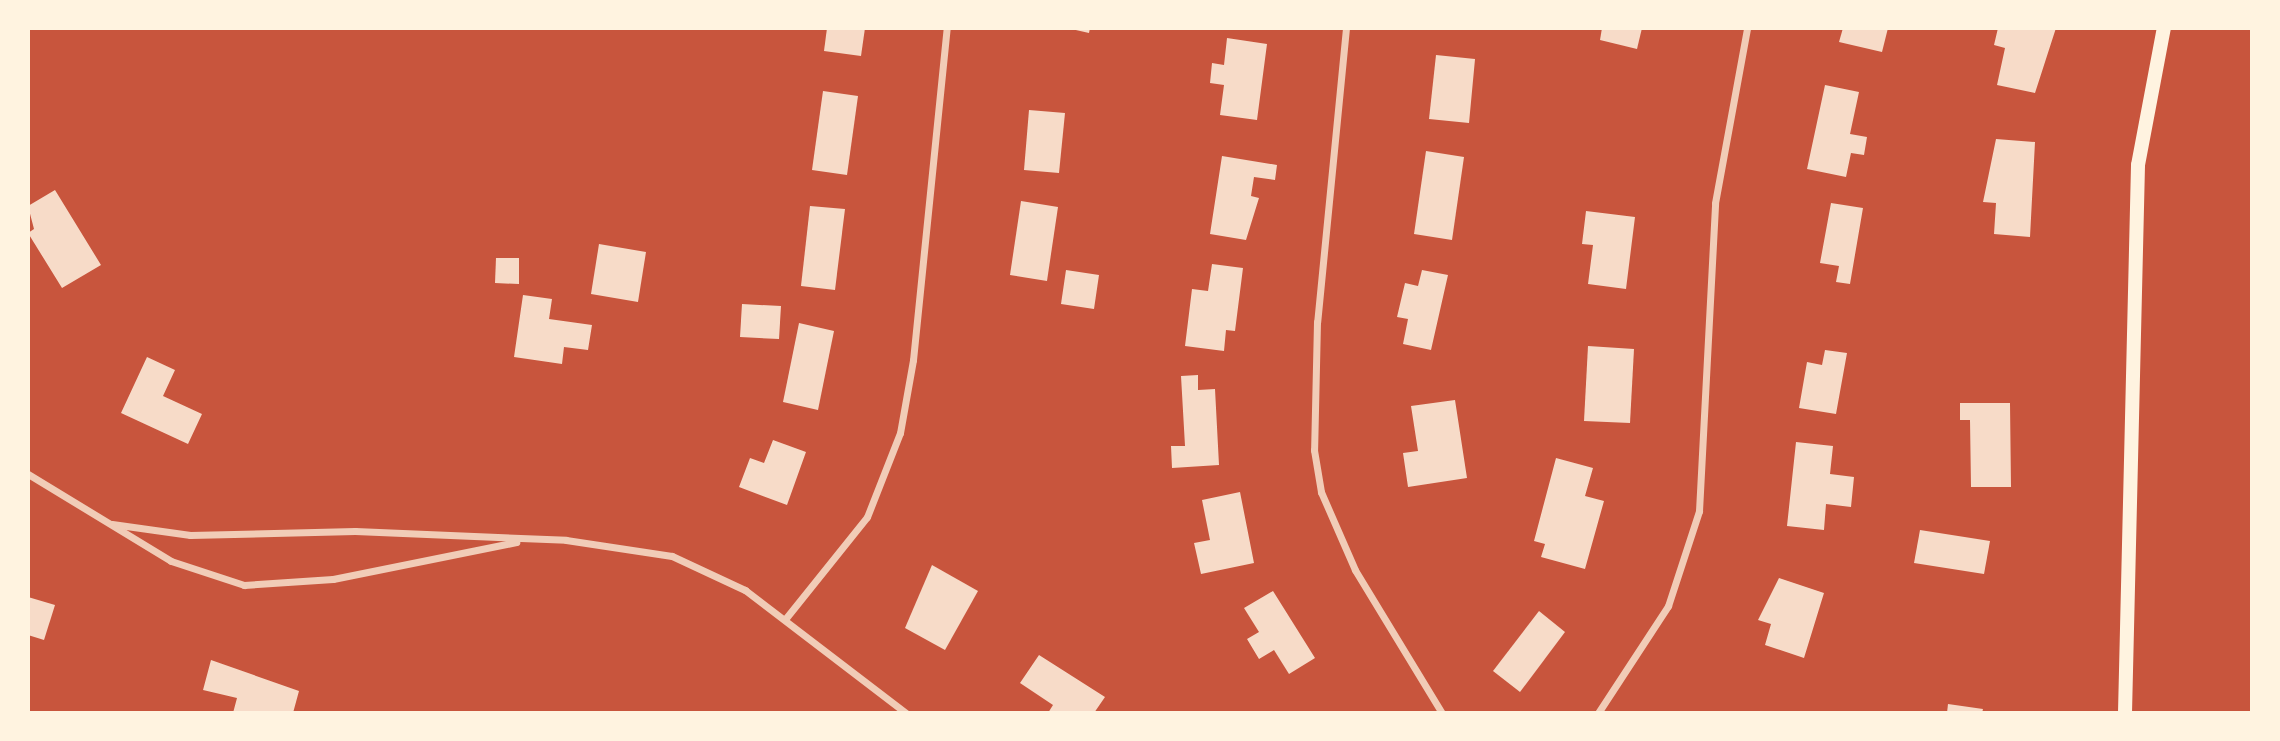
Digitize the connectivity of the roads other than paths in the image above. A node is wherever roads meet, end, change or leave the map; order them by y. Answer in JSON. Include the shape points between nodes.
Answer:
{"nodes":[{"id":1,"x":947,"y":28,"type":"edge"},
{"id":2,"x":1346,"y":28,"type":"edge"},
{"id":3,"x":1747,"y":28,"type":"edge"},
{"id":4,"x":2164,"y":28,"type":"edge"},
{"id":5,"x":28,"y":474,"type":"edge"},
{"id":6,"x":112,"y":524,"type":"junction"},
{"id":7,"x":527,"y":539,"type":"junction"},
{"id":8,"x":786,"y":618,"type":"junction"},
{"id":9,"x":906,"y":713,"type":"edge"},
{"id":10,"x":1442,"y":713,"type":"edge"},
{"id":11,"x":1598,"y":713,"type":"edge"},
{"id":12,"x":2125,"y":713,"type":"edge"}],
"edges":[{"from":1,"to":8,"type":"street","via":[[913,360],[900,433],[867,517]]},
{"from":2,"to":10,"type":"street","via":[[1317,322],[1314,450],[1321,492],[1355,570]]},
{"from":3,"to":11,"type":"street","via":[[1715,203],[1699,510],[1668,606]]},
{"from":4,"to":12,"type":"main road","via":[[2138,165]]},
{"from":5,"to":6,"type":"street"},
{"from":6,"to":7,"type":"street","via":[[190,535],[355,531]]},
{"from":6,"to":7,"type":"street","via":[[195,572],[252,585],[369,573]]},
{"from":7,"to":8,"type":"street","via":[[604,543],[671,556],[745,590]]},
{"from":8,"to":9,"type":"street"}]}
